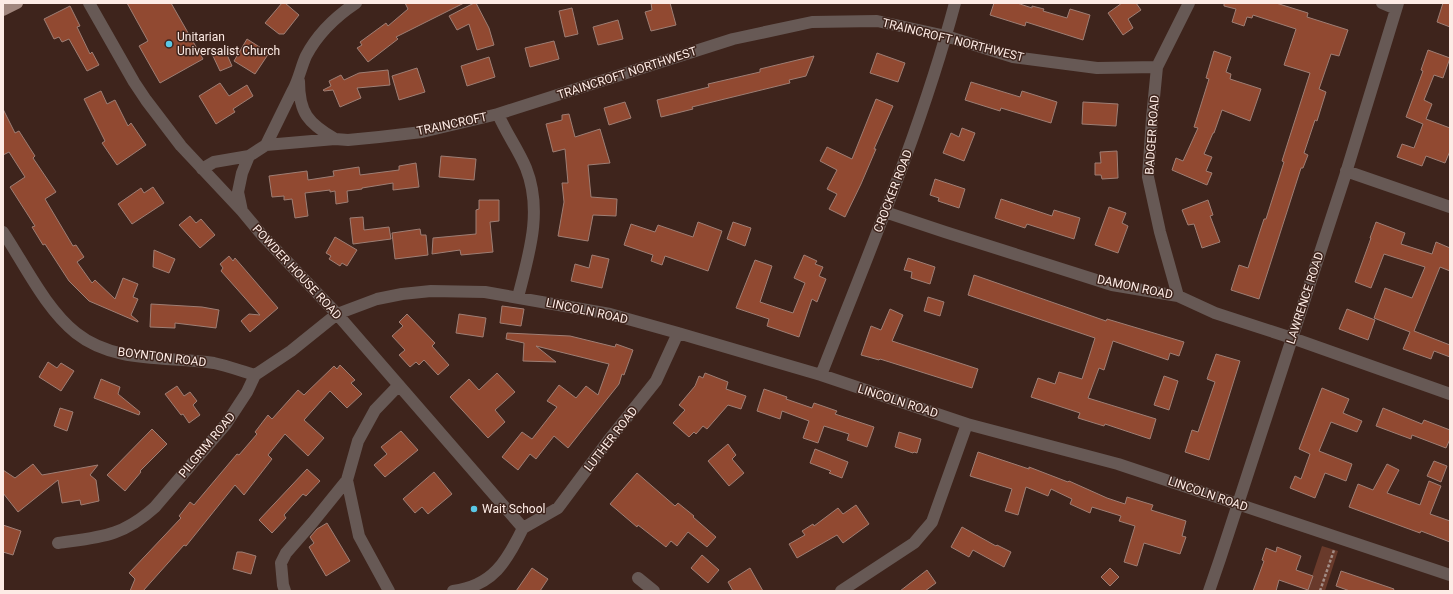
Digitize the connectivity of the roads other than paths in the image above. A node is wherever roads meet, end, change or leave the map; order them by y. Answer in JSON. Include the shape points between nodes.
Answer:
{"nodes":[{"id":1,"x":17,"y":3,"type":"edge"},
{"id":2,"x":89,"y":3,"type":"edge"},
{"id":3,"x":356,"y":3,"type":"edge"},
{"id":4,"x":956,"y":3,"type":"edge"},
{"id":5,"x":1189,"y":3,"type":"edge"},
{"id":6,"x":1382,"y":3,"type":"edge"},
{"id":7,"x":1397,"y":6,"type":"edge"},
{"id":8,"x":3,"y":10,"type":"edge"},
{"id":9,"x":946,"y":36,"type":"junction"},
{"id":10,"x":1157,"y":67,"type":"junction"},
{"id":11,"x":299,"y":78,"type":"junction"},
{"id":12,"x":498,"y":114,"type":"junction"},
{"id":13,"x":335,"y":139,"type":"junction"},
{"id":14,"x":266,"y":145,"type":"junction"},
{"id":15,"x":249,"y":156,"type":"junction"},
{"id":16,"x":202,"y":169,"type":"junction"},
{"id":17,"x":1346,"y":171,"type":"junction"},
{"id":18,"x":1450,"y":207,"type":"edge"},
{"id":19,"x":242,"y":211,"type":"junction"},
{"id":20,"x":885,"y":212,"type":"junction"},
{"id":21,"x":3,"y":232,"type":"edge"},
{"id":22,"x":1178,"y":296,"type":"junction"},
{"id":23,"x":518,"y":297,"type":"junction"},
{"id":24,"x":337,"y":314,"type":"junction"},
{"id":25,"x":678,"y":333,"type":"junction"},
{"id":26,"x":1292,"y":338,"type":"junction"},
{"id":27,"x":254,"y":375,"type":"junction"},
{"id":28,"x":821,"y":375,"type":"junction"},
{"id":29,"x":399,"y":385,"type":"junction"},
{"id":30,"x":1450,"y":394,"type":"edge"},
{"id":31,"x":967,"y":424,"type":"junction"},
{"id":32,"x":347,"y":480,"type":"junction"},
{"id":33,"x":1238,"y":505,"type":"junction"},
{"id":34,"x":523,"y":528,"type":"junction"},
{"id":35,"x":58,"y":544,"type":"dead end"},
{"id":36,"x":1450,"y":575,"type":"edge"},
{"id":37,"x":638,"y":578,"type":"dead end"},
{"id":38,"x":285,"y":591,"type":"edge"},
{"id":39,"x":389,"y":591,"type":"edge"},
{"id":40,"x":453,"y":591,"type":"edge"},
{"id":41,"x":654,"y":591,"type":"edge"},
{"id":42,"x":842,"y":591,"type":"edge"},
{"id":43,"x":1208,"y":591,"type":"edge"}],
"edges":[{"from":1,"to":8,"type":"main road"},
{"from":2,"to":16,"type":"street","name":"POWDER HOUSE ROAD","via":[[146,100]]},
{"from":3,"to":11,"type":"street","via":[[341,13],[321,34],[307,55]]},
{"from":4,"to":9,"type":"street","name":"CROCKER ROAD"},
{"from":5,"to":10,"type":"street","name":"BADGER ROAD"},
{"from":6,"to":7,"type":"street"},
{"from":7,"to":17,"type":"street","name":"LAWRENCE ROAD"},
{"from":9,"to":10,"type":"street","name":"TRAINCROFT NORTHWEST","via":[[1013,57],[1097,68]]},
{"from":9,"to":12,"type":"street","name":"TRAINCROFT NORTHWEST","via":[[877,21],[812,22],[733,38]]},
{"from":9,"to":20,"type":"street","name":"CROCKER ROAD"},
{"from":10,"to":22,"type":"street","name":"BADGER ROAD","via":[[1148,177]]},
{"from":11,"to":13,"type":"street","via":[[300,102],[307,118]]},
{"from":11,"to":14,"type":"street"},
{"from":12,"to":13,"type":"street","name":"TRAINCROFT","via":[[422,132],[348,140]]},
{"from":12,"to":23,"type":"street","name":"TRAINCROFT","via":[[522,159],[533,195],[531,247]]},
{"from":13,"to":14,"type":"street","name":"TRAINCROFT"},
{"from":14,"to":15,"type":"street","name":"TRAINCROFT"},
{"from":15,"to":16,"type":"street","name":"TRAINCROFT","via":[[214,162]]},
{"from":15,"to":19,"type":"street","via":[[238,192]]},
{"from":16,"to":19,"type":"street","name":"POWDER HOUSE ROAD"},
{"from":17,"to":18,"type":"street"},
{"from":17,"to":26,"type":"street","name":"LAWRENCE ROAD"},
{"from":19,"to":24,"type":"street","name":"POWDER HOUSE ROAD"},
{"from":20,"to":22,"type":"street","name":"DAMON ROAD","via":[[1112,284]]},
{"from":20,"to":28,"type":"street","name":"CROCKER ROAD"},
{"from":21,"to":27,"type":"street","name":"BOYNTON ROAD","via":[[58,315],[86,339],[120,353],[213,363]]},
{"from":22,"to":26,"type":"street","name":"DAMON ROAD","via":[[1215,314]]},
{"from":23,"to":24,"type":"street","name":"LINCOLN ROAD","via":[[485,292],[402,294],[377,299]]},
{"from":23,"to":25,"type":"street","name":"LINCOLN ROAD","via":[[610,314]]},
{"from":24,"to":27,"type":"street","via":[[291,351]]},
{"from":24,"to":29,"type":"street","name":"POWDER HOUSE ROAD"},
{"from":25,"to":28,"type":"street","name":"LINCOLN ROAD"},
{"from":25,"to":34,"type":"street","name":"LUTHER ROAD","via":[[656,381],[558,508]]},
{"from":26,"to":30,"type":"street","name":"DAMON ROAD"},
{"from":26,"to":33,"type":"street","name":"LAWRENCE ROAD"},
{"from":27,"to":35,"type":"street","name":"PILGRIM ROAD","via":[[244,397],[226,424],[145,516],[114,534]]},
{"from":28,"to":31,"type":"street","name":"LINCOLN ROAD"},
{"from":29,"to":32,"type":"street","via":[[375,410],[358,441]]},
{"from":29,"to":34,"type":"street","name":"POWDER HOUSE ROAD"},
{"from":31,"to":33,"type":"street","name":"LINCOLN ROAD","via":[[1118,464]]},
{"from":31,"to":42,"type":"street","via":[[932,522],[914,543]]},
{"from":32,"to":38,"type":"street","via":[[286,553],[281,563]]},
{"from":32,"to":39,"type":"street","via":[[359,536]]},
{"from":33,"to":36,"type":"street","name":"LINCOLN ROAD"},
{"from":33,"to":43,"type":"street","name":"LAWRENCE ROAD"},
{"from":34,"to":40,"type":"street","via":[[508,556],[491,577],[485,582]]},
{"from":37,"to":41,"type":"street"}]}
